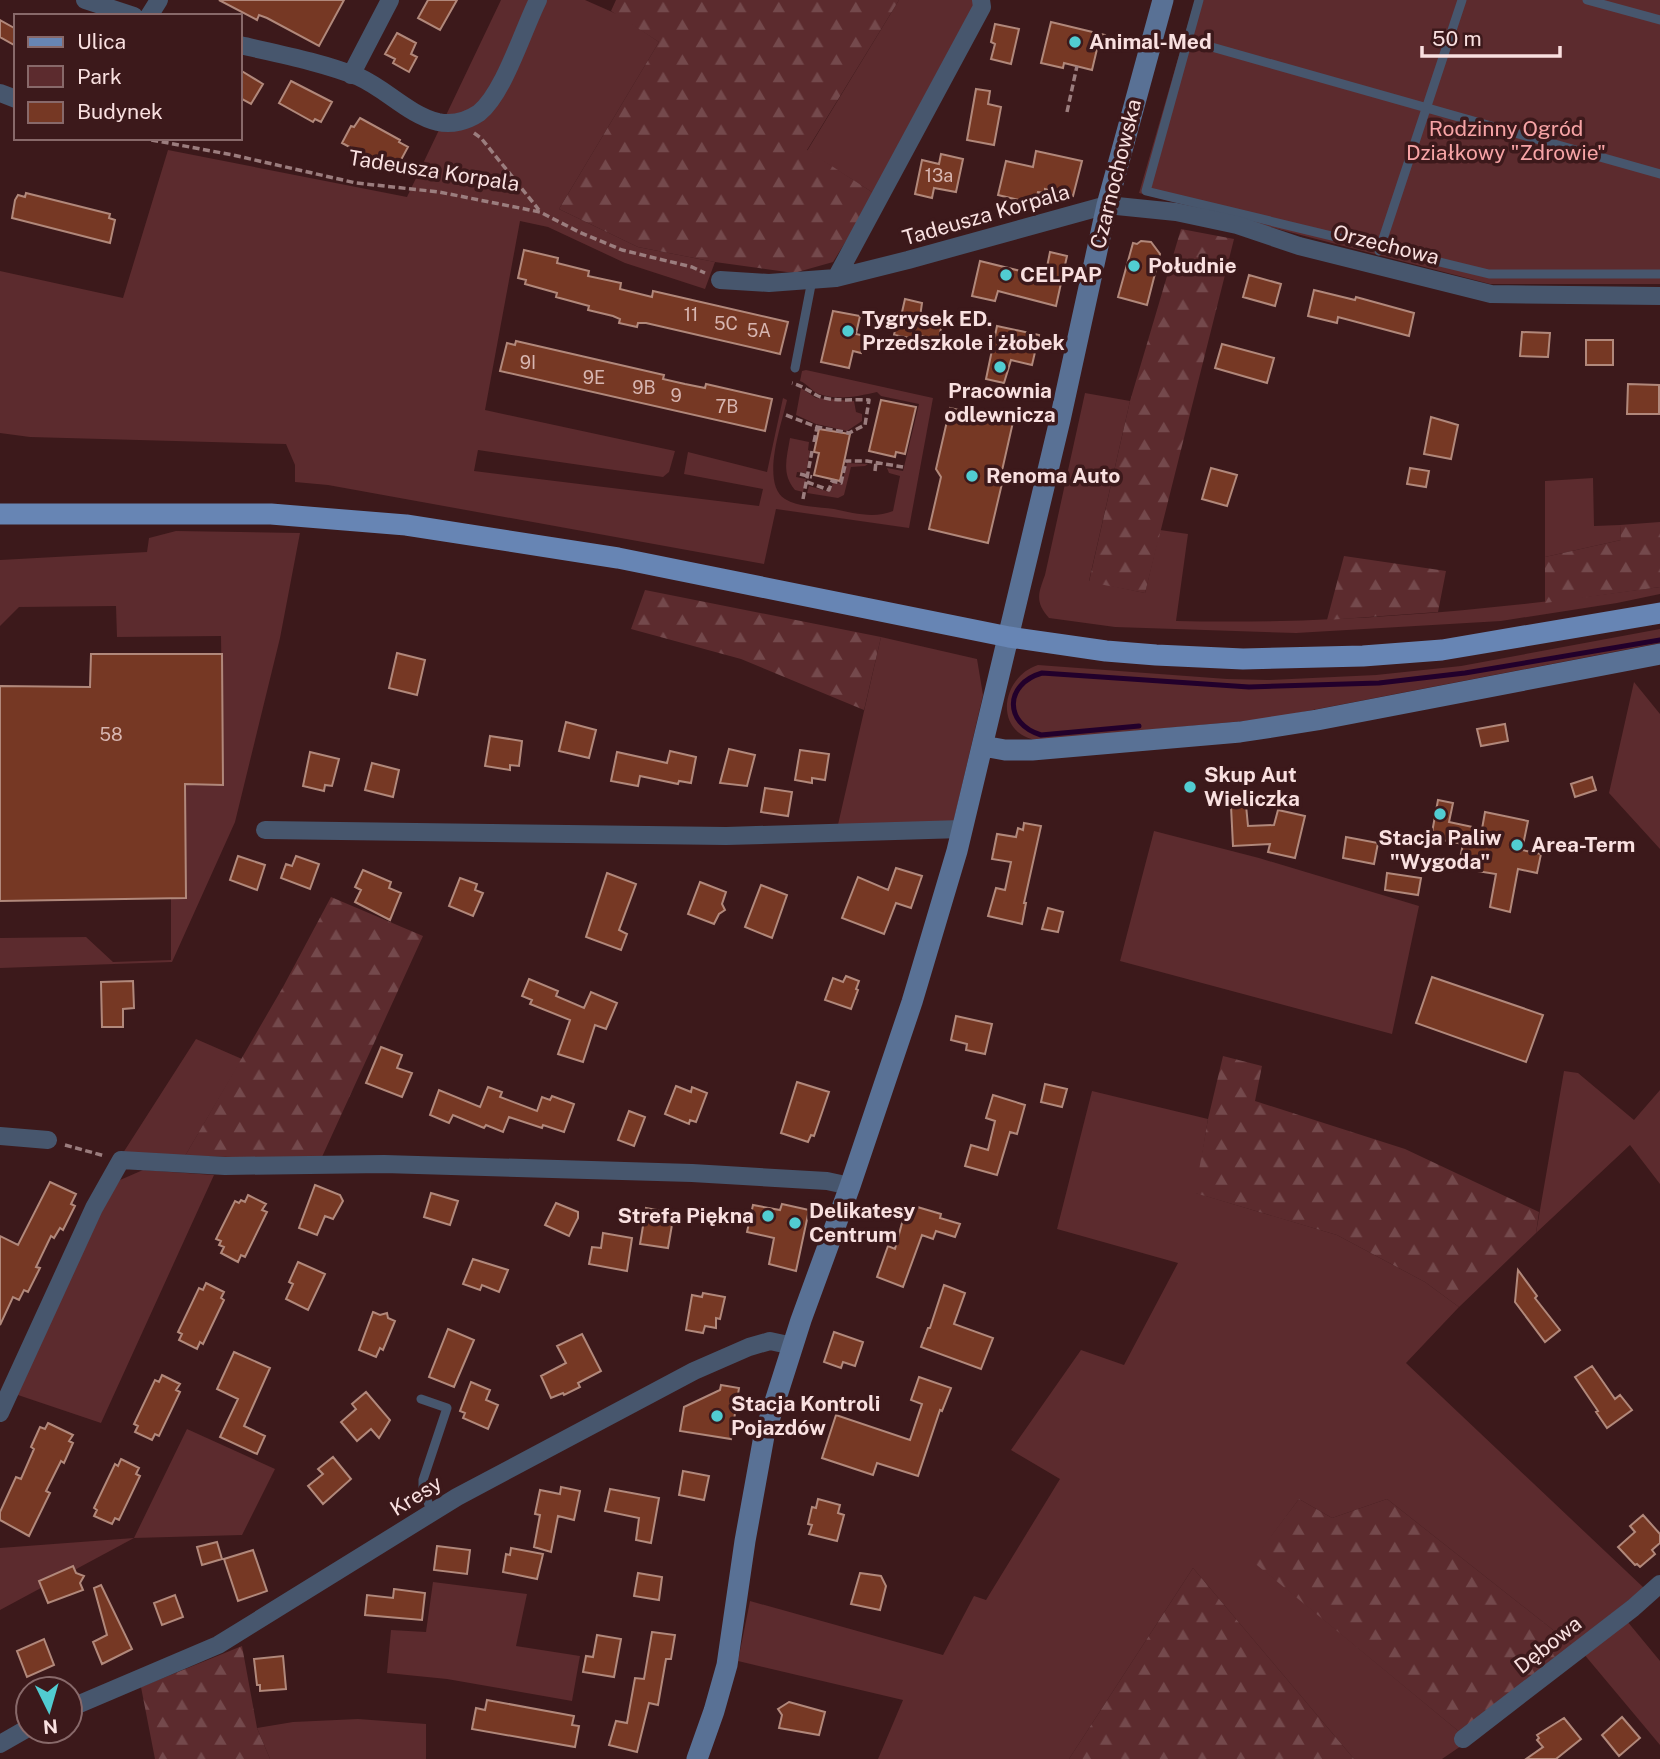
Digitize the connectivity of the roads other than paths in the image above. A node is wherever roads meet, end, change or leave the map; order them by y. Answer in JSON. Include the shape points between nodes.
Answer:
{"nodes":[{"id":1,"x":85,"y":0,"type":"edge"},
{"id":2,"x":390,"y":0,"type":"edge"},
{"id":3,"x":538,"y":0,"type":"edge"},
{"id":4,"x":981,"y":0,"type":"edge"},
{"id":5,"x":1163,"y":0,"type":"edge"},
{"id":6,"x":1199,"y":0,"type":"edge"},
{"id":7,"x":1462,"y":0,"type":"edge"},
{"id":8,"x":1587,"y":0,"type":"edge"},
{"id":9,"x":128,"y":14,"type":"edge"},
{"id":10,"x":1660,"y":20,"type":"edge"},
{"id":11,"x":1187,"y":40,"type":"junction"},
{"id":12,"x":242,"y":46,"type":"edge"},
{"id":13,"x":351,"y":75,"type":"junction"},
{"id":14,"x":1426,"y":108,"type":"junction"},
{"id":15,"x":1660,"y":174,"type":"edge"},
{"id":16,"x":1107,"y":205,"type":"junction"},
{"id":17,"x":1380,"y":250,"type":"junction"},
{"id":18,"x":1660,"y":274,"type":"edge"},
{"id":19,"x":836,"y":278,"type":"junction"},
{"id":20,"x":720,"y":280,"type":"road end"},
{"id":21,"x":812,"y":280,"type":"junction"},
{"id":22,"x":1660,"y":296,"type":"edge"},
{"id":23,"x":795,"y":368,"type":"dead end"},
{"id":24,"x":0,"y":514,"type":"edge"},
{"id":25,"x":1660,"y":613,"type":"edge"},
{"id":26,"x":1009,"y":637,"type":"junction"},
{"id":27,"x":1660,"y":654,"type":"edge"},
{"id":28,"x":983,"y":746,"type":"junction"},
{"id":29,"x":962,"y":829,"type":"junction"},
{"id":30,"x":265,"y":830,"type":"dead end"},
{"id":31,"x":0,"y":1136,"type":"edge"},
{"id":32,"x":48,"y":1140,"type":"road end"},
{"id":33,"x":850,"y":1185,"type":"junction"},
{"id":34,"x":793,"y":1346,"type":"junction"},
{"id":35,"x":421,"y":1399,"type":"dead end"},
{"id":36,"x":0,"y":1413,"type":"edge"},
{"id":37,"x":432,"y":1513,"type":"junction"},
{"id":38,"x":1660,"y":1584,"type":"edge"},
{"id":39,"x":84,"y":1702,"type":"edge"},
{"id":40,"x":1463,"y":1739,"type":"dead end"},
{"id":41,"x":697,"y":1759,"type":"edge"}],
"edges":[{"from":1,"to":9,"type":"street"},
{"from":2,"to":13,"type":"street"},
{"from":3,"to":13,"type":"street","via":[[495,96],[478,114],[457,123],[426,117]]},
{"from":4,"to":19,"type":"street","via":[[982,7]]},
{"from":5,"to":16,"type":"street","name":"Czarnochowska"},
{"from":6,"to":11,"type":"lane"},
{"from":7,"to":14,"type":"lane"},
{"from":8,"to":10,"type":"lane"},
{"from":11,"to":14,"type":"lane"},
{"from":11,"to":17,"type":"lane","via":[[1146,191]]},
{"from":12,"to":13,"type":"street"},
{"from":14,"to":15,"type":"lane"},
{"from":14,"to":17,"type":"lane"},
{"from":16,"to":19,"type":"street","name":"Tadeusza Korpala"},
{"from":16,"to":22,"type":"street","name":"Orzechowa","via":[[1176,212],[1237,225],[1299,246],[1491,294]]},
{"from":16,"to":26,"type":"street","name":"Czarnochowska"},
{"from":17,"to":18,"type":"lane","via":[[1489,274]]},
{"from":19,"to":21,"type":"street","name":"Tadeusza Korpala"},
{"from":20,"to":21,"type":"street","name":"Tadeusza Korpala"},
{"from":21,"to":23,"type":"lane"},
{"from":24,"to":26,"type":"main road","via":[[271,514],[406,525],[618,558]]},
{"from":25,"to":26,"type":"main road","via":[[1454,648],[1363,656],[1243,659],[1156,655]]},
{"from":26,"to":28,"type":"street","name":"Czarnochowska"},
{"from":27,"to":28,"type":"street","via":[[1240,732],[1032,750]]},
{"from":28,"to":29,"type":"street","name":"Czarnochowska"},
{"from":29,"to":30,"type":"street","via":[[726,836]]},
{"from":29,"to":33,"type":"street","name":"Czarnochowska","via":[[912,1002]]},
{"from":31,"to":32,"type":"street"},
{"from":33,"to":34,"type":"street","name":"Czarnochowska"},
{"from":33,"to":36,"type":"street","via":[[742,1175],[121,1160],[94,1208]]},
{"from":34,"to":37,"type":"street","name":"Kresy","via":[[770,1341],[723,1358]]},
{"from":34,"to":41,"type":"street","name":"Czarnochowska","via":[[764,1436],[727,1665]]},
{"from":35,"to":37,"type":"lane","via":[[447,1408],[423,1480]]},
{"from":37,"to":39,"type":"street","name":"Kresy","via":[[218,1646]]},
{"from":38,"to":40,"type":"street","name":"Dębowa"}]}
